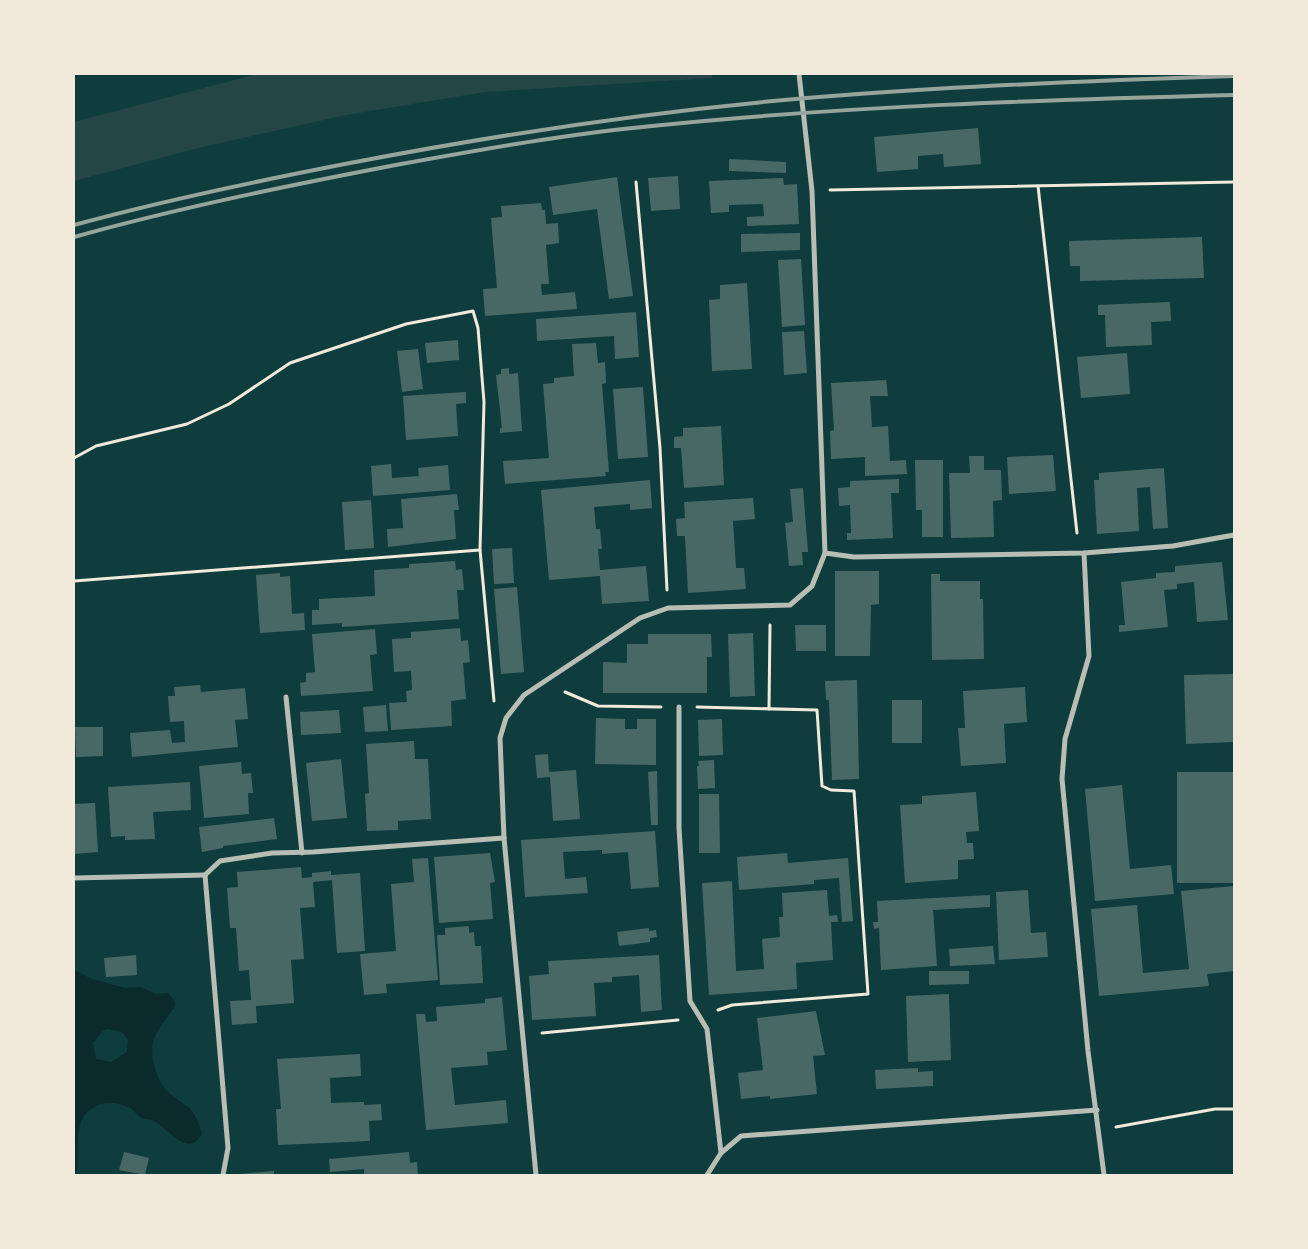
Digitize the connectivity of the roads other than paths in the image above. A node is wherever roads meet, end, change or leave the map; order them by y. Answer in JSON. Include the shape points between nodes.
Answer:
{"nodes":[{"id":1,"x":799,"y":74,"type":"edge"},
{"id":2,"x":1234,"y":535,"type":"edge"},
{"id":3,"x":825,"y":553,"type":"junction"},
{"id":4,"x":1084,"y":553,"type":"junction"},
{"id":5,"x":286,"y":697,"type":"dead end"},
{"id":6,"x":679,"y":707,"type":"road end"},
{"id":7,"x":504,"y":838,"type":"junction"},
{"id":8,"x":302,"y":853,"type":"junction"},
{"id":9,"x":205,"y":875,"type":"junction"},
{"id":10,"x":74,"y":878,"type":"edge"},
{"id":11,"x":1097,"y":1110,"type":"junction"},
{"id":12,"x":721,"y":1152,"type":"junction"},
{"id":13,"x":223,"y":1175,"type":"edge"},
{"id":14,"x":536,"y":1175,"type":"edge"},
{"id":15,"x":707,"y":1175,"type":"edge"},
{"id":16,"x":1104,"y":1175,"type":"edge"}],
"edges":[{"from":1,"to":3,"type":"street","via":[[812,191]]},
{"from":2,"to":4,"type":"street","via":[[1172,546]]},
{"from":3,"to":4,"type":"street","via":[[854,557]]},
{"from":3,"to":7,"type":"street","via":[[812,586],[790,605],[668,608],[640,618],[524,695],[506,718],[500,738]]},
{"from":4,"to":11,"type":"street","via":[[1090,656],[1065,739],[1062,779],[1088,1051]]},
{"from":5,"to":8,"type":"street"},
{"from":6,"to":12,"type":"street","via":[[679,828],[690,1001],[707,1029]]},
{"from":7,"to":8,"type":"street"},
{"from":7,"to":14,"type":"street"},
{"from":8,"to":9,"type":"street","via":[[272,853],[220,862]]},
{"from":9,"to":10,"type":"street"},
{"from":9,"to":13,"type":"street","via":[[228,1148]]},
{"from":11,"to":12,"type":"street","via":[[741,1136]]},
{"from":11,"to":16,"type":"street"},
{"from":12,"to":15,"type":"street"}]}
